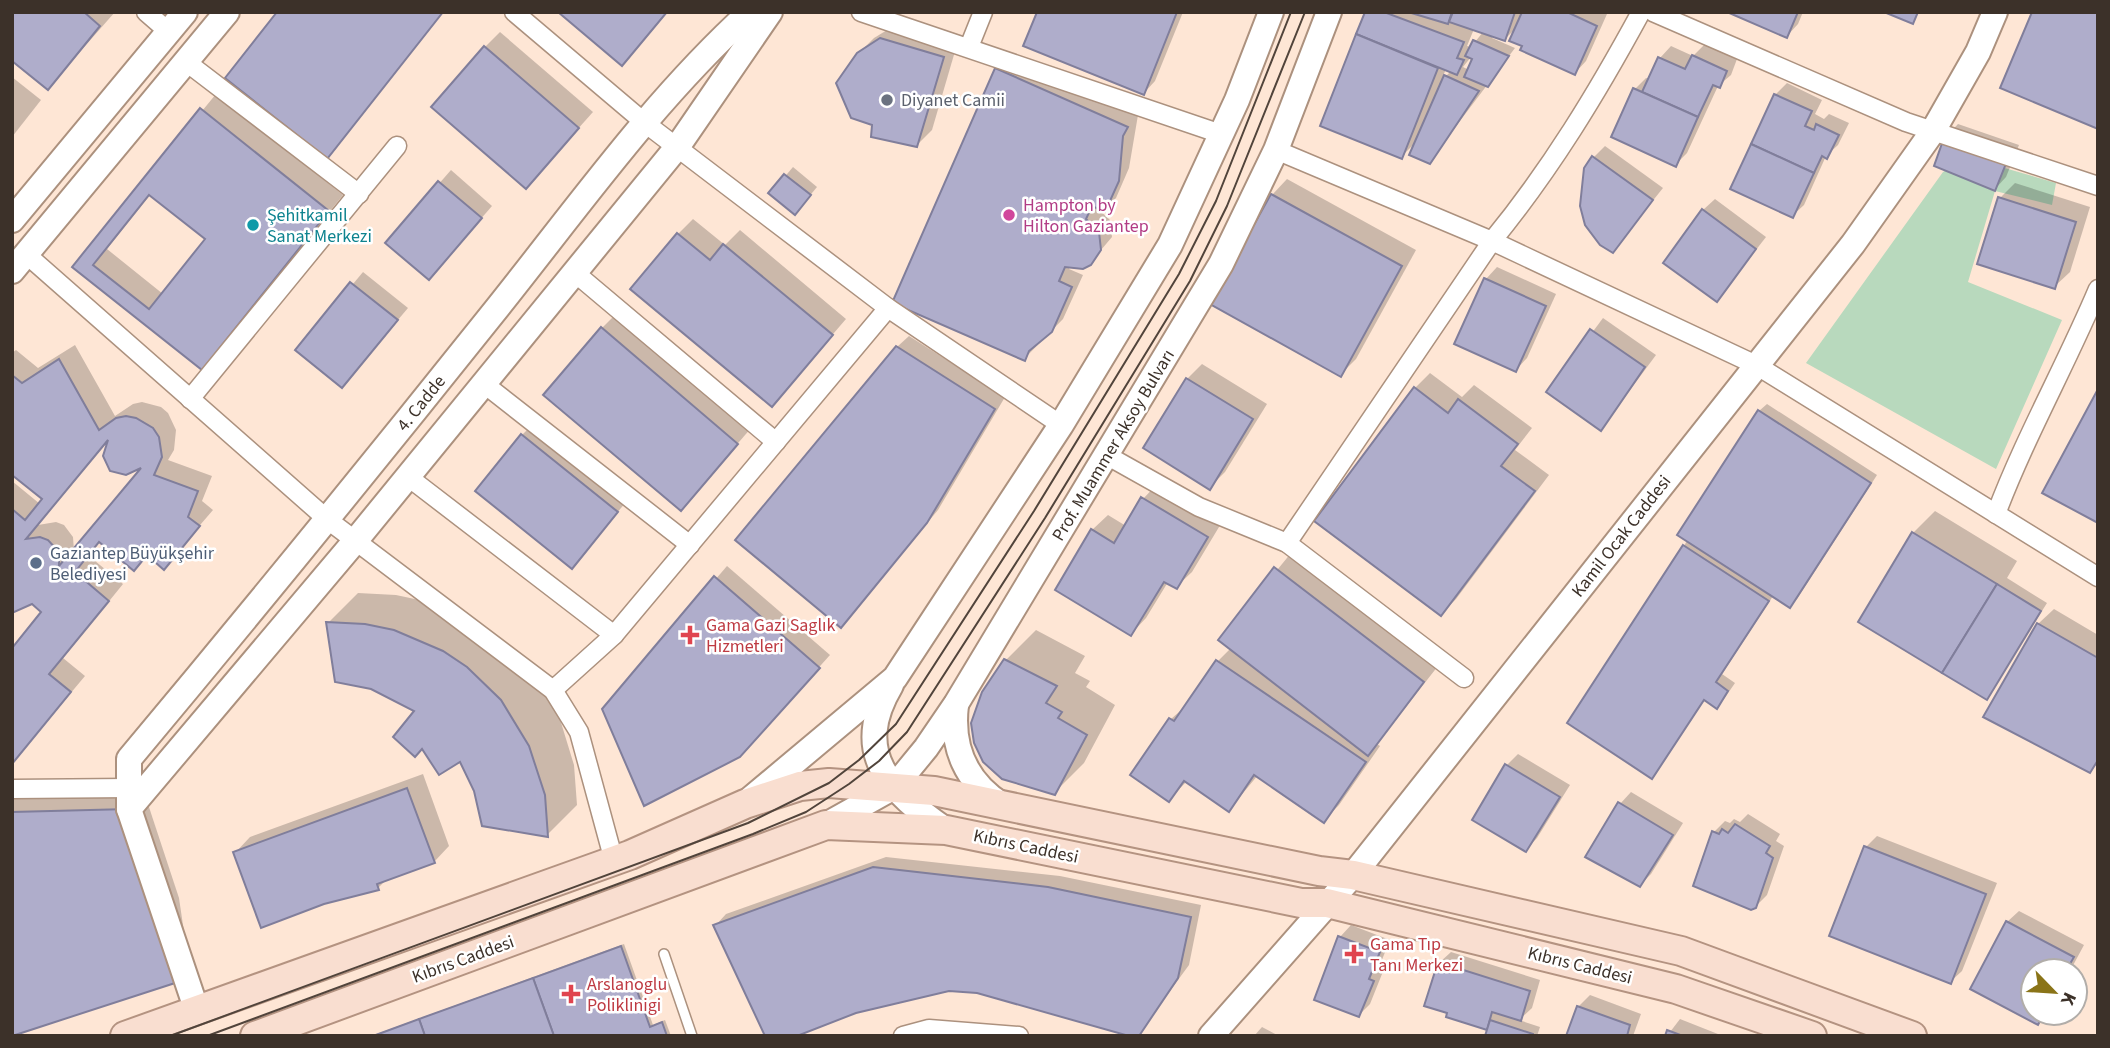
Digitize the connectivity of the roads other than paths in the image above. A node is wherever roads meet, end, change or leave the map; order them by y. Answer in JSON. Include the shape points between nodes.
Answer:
{"nodes":[{"id":1,"x":146,"y":12,"type":"edge"},
{"id":2,"x":185,"y":12,"type":"edge"},
{"id":3,"x":227,"y":12,"type":"edge"},
{"id":4,"x":514,"y":12,"type":"edge"},
{"id":5,"x":750,"y":12,"type":"edge"},
{"id":6,"x":770,"y":12,"type":"edge"},
{"id":7,"x":861,"y":12,"type":"edge"},
{"id":8,"x":983,"y":12,"type":"edge"},
{"id":9,"x":1271,"y":12,"type":"edge"},
{"id":10,"x":1329,"y":12,"type":"edge"},
{"id":11,"x":1641,"y":12,"type":"edge"},
{"id":12,"x":1653,"y":12,"type":"edge"},
{"id":13,"x":1995,"y":12,"type":"edge"},
{"id":14,"x":169,"y":32,"type":"junction"},
{"id":15,"x":969,"y":47,"type":"junction"},
{"id":16,"x":185,"y":61,"type":"junction"},
{"id":17,"x":645,"y":123,"type":"junction"},
{"id":18,"x":1933,"y":131,"type":"junction"},
{"id":19,"x":1221,"y":134,"type":"junction"},
{"id":20,"x":397,"y":146,"type":"dead end"},
{"id":21,"x":678,"y":146,"type":"junction"},
{"id":22,"x":1276,"y":150,"type":"junction"},
{"id":23,"x":2098,"y":186,"type":"edge"},
{"id":24,"x":359,"y":194,"type":"junction"},
{"id":25,"x":12,"y":220,"type":"edge"},
{"id":26,"x":1492,"y":241,"type":"junction"},
{"id":27,"x":19,"y":262,"type":"edge"},
{"id":28,"x":574,"y":272,"type":"junction"},
{"id":29,"x":2098,"y":289,"type":"edge"},
{"id":30,"x":888,"y":309,"type":"junction"},
{"id":31,"x":1756,"y":365,"type":"junction"},
{"id":32,"x":483,"y":383,"type":"junction"},
{"id":33,"x":190,"y":399,"type":"junction"},
{"id":34,"x":1061,"y":425,"type":"junction"},
{"id":35,"x":776,"y":442,"type":"junction"},
{"id":36,"x":1108,"y":456,"type":"junction"},
{"id":37,"x":407,"y":476,"type":"junction"},
{"id":38,"x":1996,"y":514,"type":"junction"},
{"id":39,"x":328,"y":520,"type":"junction"},
{"id":40,"x":356,"y":540,"type":"junction"},
{"id":41,"x":1287,"y":542,"type":"junction"},
{"id":42,"x":690,"y":545,"type":"junction"},
{"id":43,"x":2098,"y":577,"type":"edge"},
{"id":44,"x":614,"y":635,"type":"junction"},
{"id":45,"x":895,"y":678,"type":"junction"},
{"id":46,"x":1464,"y":678,"type":"dead end"},
{"id":47,"x":553,"y":691,"type":"junction"},
{"id":48,"x":956,"y":704,"type":"junction"},
{"id":49,"x":894,"y":787,"type":"junction"},
{"id":50,"x":12,"y":789,"type":"edge"},
{"id":51,"x":135,"y":796,"type":"junction"},
{"id":52,"x":744,"y":804,"type":"junction"},
{"id":53,"x":1002,"y":805,"type":"junction"},
{"id":54,"x":827,"y":825,"type":"junction"},
{"id":55,"x":946,"y":830,"type":"junction"},
{"id":56,"x":614,"y":861,"type":"junction"},
{"id":57,"x":1353,"y":875,"type":"junction"},
{"id":58,"x":1327,"y":904,"type":"junction"},
{"id":59,"x":664,"y":954,"type":"dead end"},
{"id":60,"x":197,"y":1011,"type":"junction"},
{"id":61,"x":1780,"y":1030,"type":"edge"},
{"id":62,"x":125,"y":1036,"type":"edge"},
{"id":63,"x":255,"y":1036,"type":"edge"},
{"id":64,"x":692,"y":1036,"type":"edge"},
{"id":65,"x":903,"y":1036,"type":"edge"},
{"id":66,"x":1019,"y":1036,"type":"edge"},
{"id":67,"x":1211,"y":1036,"type":"edge"},
{"id":68,"x":1812,"y":1036,"type":"edge"},
{"id":69,"x":1912,"y":1036,"type":"edge"}],
"edges":[{"from":1,"to":14,"type":"street"},
{"from":2,"to":14,"type":"street"},
{"from":3,"to":16,"type":"street"},
{"from":4,"to":17,"type":"street"},
{"from":5,"to":17,"type":"street","name":"4. Cadde","via":[[707,52]]},
{"from":6,"to":21,"type":"street"},
{"from":7,"to":15,"type":"street"},
{"from":8,"to":15,"type":"street"},
{"from":9,"to":19,"type":"street"},
{"from":10,"to":22,"type":"street","name":"Prof. Muammer Aksoy Bulvarı"},
{"from":11,"to":26,"type":"street","via":[[1585,114]]},
{"from":12,"to":18,"type":"street"},
{"from":13,"to":18,"type":"street","name":"Kamil Ocak Caddesi"},
{"from":14,"to":25,"type":"street"},
{"from":15,"to":19,"type":"street"},
{"from":16,"to":24,"type":"street"},
{"from":16,"to":27,"type":"street"},
{"from":17,"to":21,"type":"street"},
{"from":17,"to":39,"type":"street","name":"4. Cadde"},
{"from":18,"to":23,"type":"street"},
{"from":18,"to":31,"type":"street","name":"Kamil Ocak Caddesi","via":[[1853,244]]},
{"from":19,"to":34,"type":"street","via":[[1170,245]]},
{"from":20,"to":24,"type":"street"},
{"from":21,"to":28,"type":"street"},
{"from":21,"to":30,"type":"street"},
{"from":22,"to":26,"type":"street"},
{"from":22,"to":36,"type":"street","name":"Prof. Muammer Aksoy Bulvarı","via":[[1221,264]]},
{"from":24,"to":33,"type":"street"},
{"from":26,"to":31,"type":"street"},
{"from":26,"to":41,"type":"street"},
{"from":27,"to":33,"type":"street"},
{"from":28,"to":32,"type":"street"},
{"from":28,"to":35,"type":"street"},
{"from":29,"to":38,"type":"street"},
{"from":30,"to":34,"type":"street"},
{"from":30,"to":35,"type":"street"},
{"from":31,"to":38,"type":"street"},
{"from":31,"to":57,"type":"street","name":"Kamil Ocak Caddesi"},
{"from":32,"to":37,"type":"street"},
{"from":32,"to":42,"type":"street"},
{"from":33,"to":39,"type":"street"},
{"from":34,"to":45,"type":"street"},
{"from":35,"to":42,"type":"street"},
{"from":36,"to":41,"type":"street","via":[[1199,508]]},
{"from":36,"to":48,"type":"street","name":"Prof. Muammer Aksoy Bulvarı"},
{"from":37,"to":40,"type":"street"},
{"from":37,"to":44,"type":"street"},
{"from":38,"to":43,"type":"street"},
{"from":39,"to":40,"type":"street"},
{"from":39,"to":51,"type":"street","name":"4. Cadde","via":[[129,760]]},
{"from":40,"to":47,"type":"street"},
{"from":40,"to":51,"type":"street"},
{"from":41,"to":46,"type":"street"},
{"from":42,"to":44,"type":"street"},
{"from":44,"to":47,"type":"street"},
{"from":45,"to":49,"type":"street","via":[[880,711],[876,736],[884,776]]},
{"from":45,"to":52,"type":"street"},
{"from":47,"to":56,"type":"street","via":[[579,732]]},
{"from":48,"to":49,"type":"street","name":"Prof. Muammer Aksoy Bulvarı"},
{"from":48,"to":53,"type":"street","via":[[955,737],[964,766],[980,788]]},
{"from":49,"to":52,"type":"main road","via":[[800,786]]},
{"from":49,"to":53,"type":"main road"},
{"from":49,"to":54,"type":"street","name":"Prof. Muammer Aksoy Bulvarı"},
{"from":49,"to":55,"type":"street"},
{"from":50,"to":51,"type":"street"},
{"from":51,"to":60,"type":"street"},
{"from":52,"to":56,"type":"main road"},
{"from":53,"to":57,"type":"main road","via":[[1320,872]]},
{"from":54,"to":55,"type":"main road","name":"Kıbrıs Caddesi"},
{"from":54,"to":63,"type":"main road","name":"Kıbrıs Caddesi"},
{"from":55,"to":58,"type":"main road","name":"Kıbrıs Caddesi","via":[[1301,903]]},
{"from":56,"to":60,"type":"main road"},
{"from":57,"to":58,"type":"street","name":"Kamil Ocak Caddesi"},
{"from":57,"to":69,"type":"main road","via":[[1681,951]]},
{"from":58,"to":61,"type":"main road","name":"Kıbrıs Caddesi","via":[[1676,989]]},
{"from":58,"to":67,"type":"street","name":"Kamil Ocak Caddesi"},
{"from":59,"to":64,"type":"lane"},
{"from":60,"to":62,"type":"main road"},
{"from":61,"to":68,"type":"main road","name":"Kıbrıs Caddesi"},
{"from":65,"to":66,"type":"street","via":[[929,1029]]}]}
